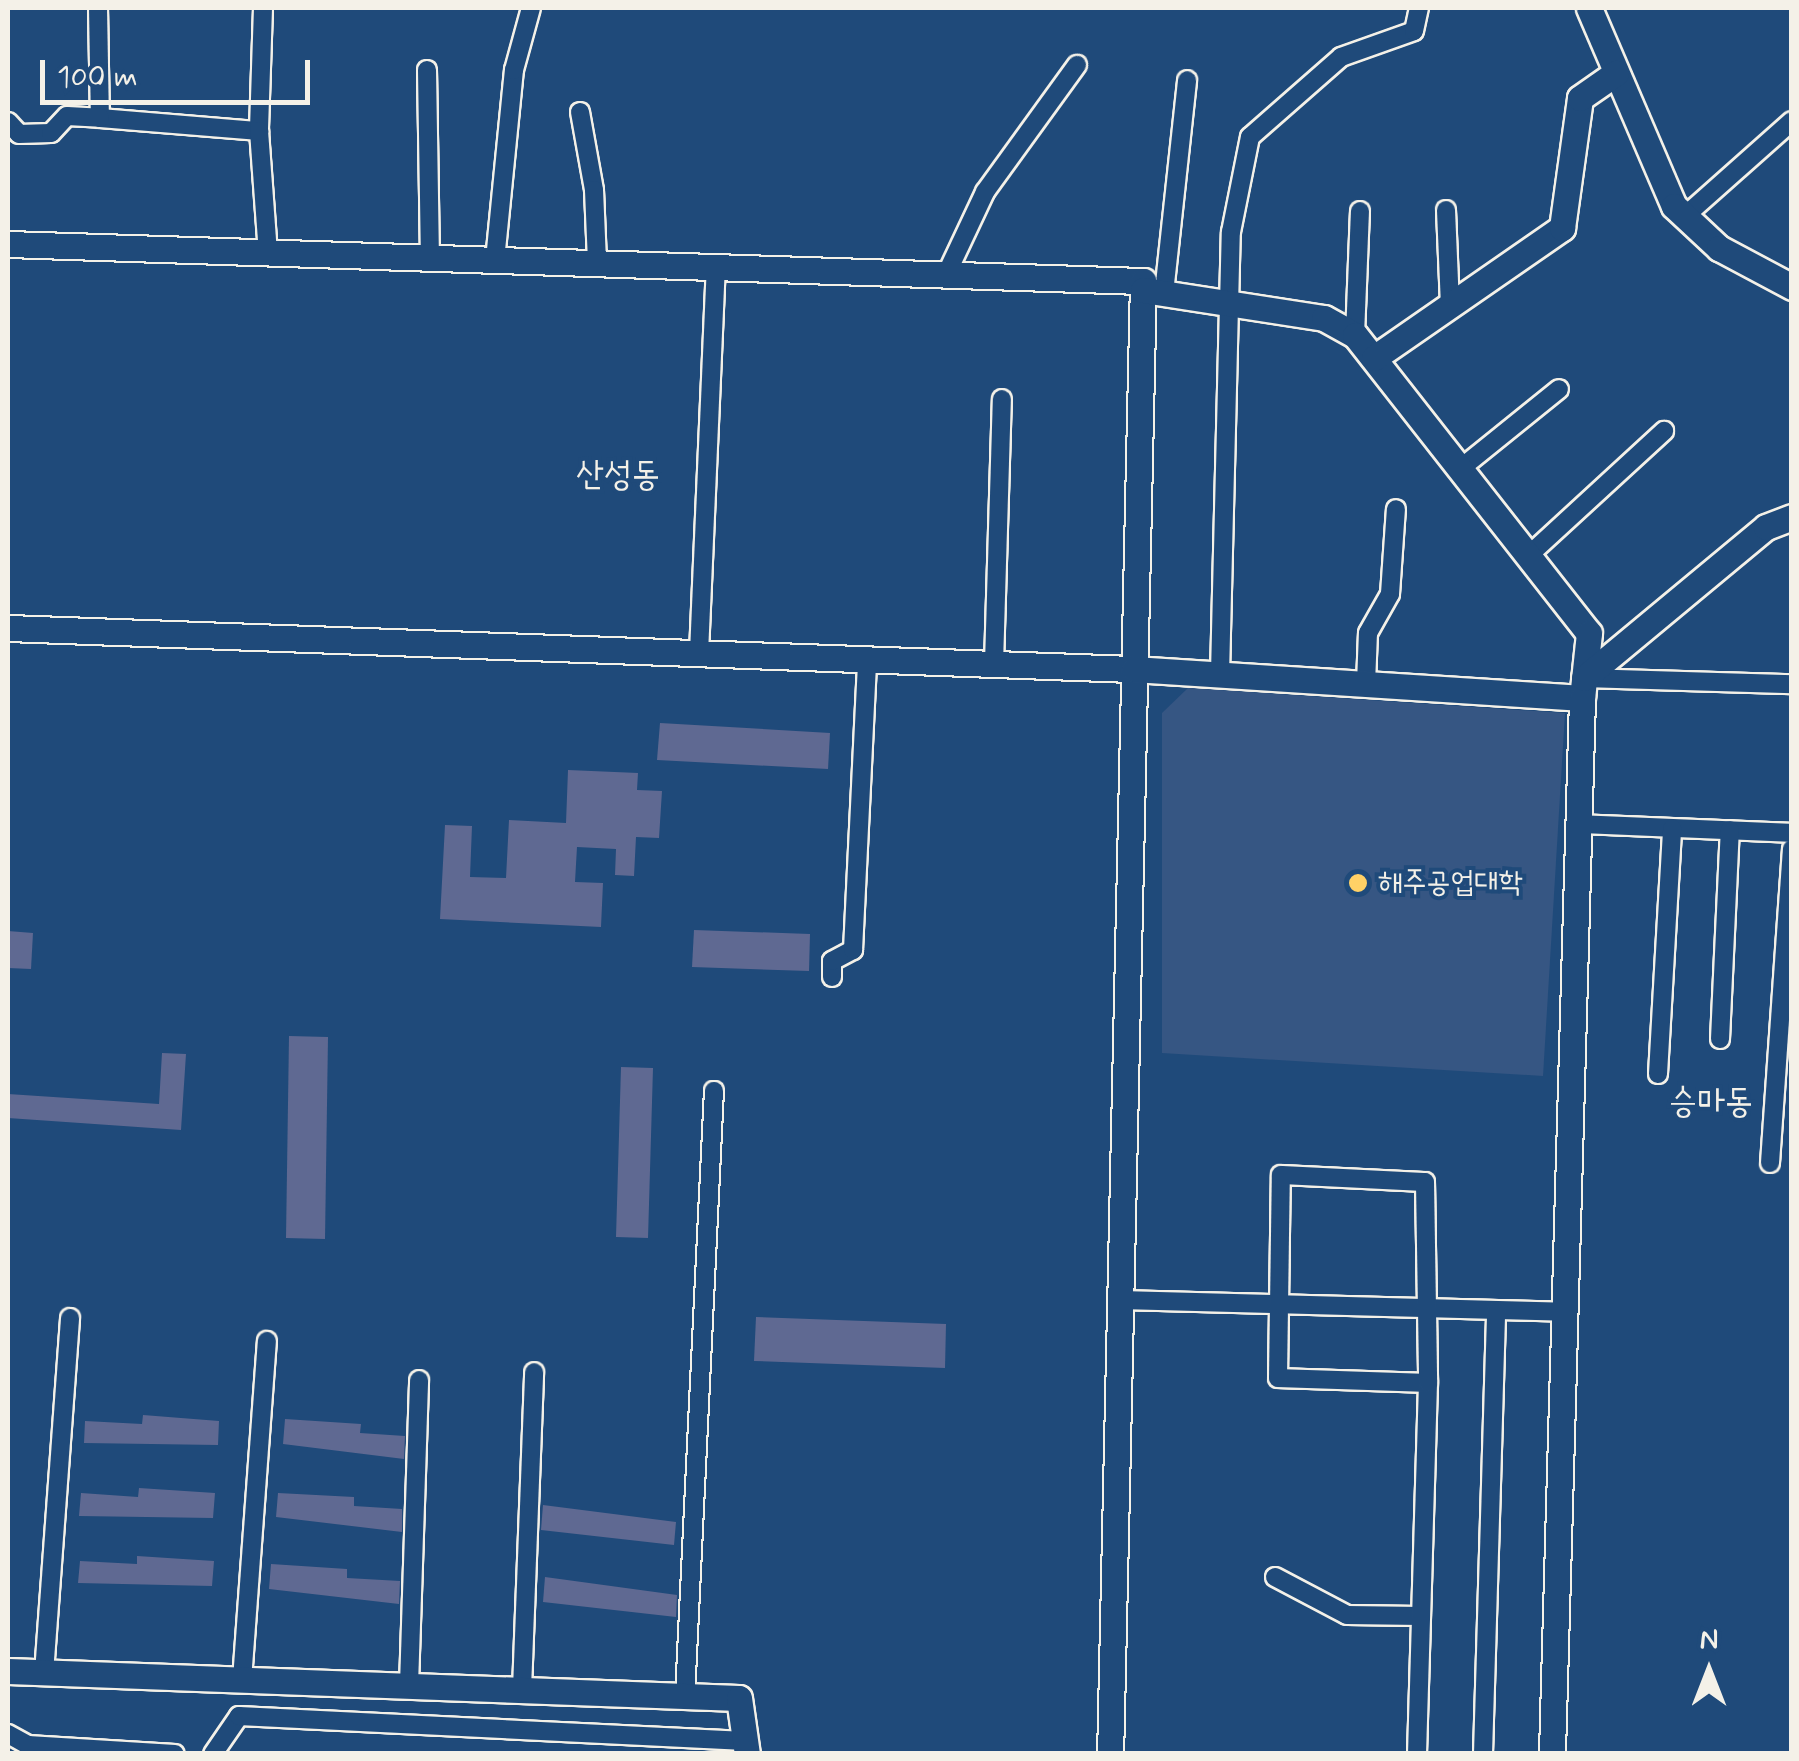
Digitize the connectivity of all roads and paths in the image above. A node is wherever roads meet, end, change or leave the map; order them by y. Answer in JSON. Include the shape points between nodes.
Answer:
{"nodes":[{"id":1,"x":98,"y":8,"type":"edge"},
{"id":2,"x":263,"y":8,"type":"edge"},
{"id":3,"x":531,"y":8,"type":"edge"},
{"id":4,"x":1419,"y":8,"type":"edge"},
{"id":5,"x":1589,"y":8,"type":"edge"},
{"id":6,"x":1076,"y":65,"type":"dead end"},
{"id":7,"x":427,"y":70,"type":"dead end"},
{"id":8,"x":1616,"y":73,"type":"junction"},
{"id":9,"x":1186,"y":80,"type":"dead end"},
{"id":10,"x":580,"y":112,"type":"dead end"},
{"id":11,"x":100,"y":118,"type":"junction"},
{"id":12,"x":1792,"y":121,"type":"edge"},
{"id":13,"x":8,"y":122,"type":"edge"},
{"id":14,"x":259,"y":131,"type":"junction"},
{"id":15,"x":1446,"y":210,"type":"dead end"},
{"id":16,"x":1360,"y":211,"type":"dead end"},
{"id":17,"x":1685,"y":216,"type":"junction"},
{"id":18,"x":8,"y":244,"type":"edge"},
{"id":19,"x":268,"y":253,"type":"junction"},
{"id":20,"x":430,"y":258,"type":"junction"},
{"id":21,"x":495,"y":260,"type":"junction"},
{"id":22,"x":597,"y":263,"type":"junction"},
{"id":23,"x":716,"y":267,"type":"junction"},
{"id":24,"x":946,"y":275,"type":"junction"},
{"id":25,"x":1792,"y":287,"type":"edge"},
{"id":26,"x":1153,"y":291,"type":"junction"},
{"id":27,"x":1228,"y":303,"type":"junction"},
{"id":28,"x":1450,"y":306,"type":"junction"},
{"id":29,"x":1355,"y":334,"type":"junction"},
{"id":30,"x":1374,"y":358,"type":"junction"},
{"id":31,"x":1559,"y":389,"type":"dead end"},
{"id":32,"x":1002,"y":399,"type":"dead end"},
{"id":33,"x":1664,"y":431,"type":"dead end"},
{"id":34,"x":1460,"y":470,"type":"junction"},
{"id":35,"x":1396,"y":509,"type":"dead end"},
{"id":36,"x":1792,"y":518,"type":"edge"},
{"id":37,"x":1528,"y":556,"type":"junction"},
{"id":38,"x":8,"y":628,"type":"edge"},
{"id":39,"x":700,"y":653,"type":"junction"},
{"id":40,"x":867,"y":659,"type":"junction"},
{"id":41,"x":994,"y":664,"type":"junction"},
{"id":42,"x":1134,"y":669,"type":"junction"},
{"id":43,"x":1220,"y":674,"type":"junction"},
{"id":44,"x":1366,"y":684,"type":"junction"},
{"id":45,"x":1792,"y":684,"type":"edge"},
{"id":46,"x":1583,"y":688,"type":"junction"},
{"id":47,"x":1578,"y":824,"type":"junction"},
{"id":48,"x":1672,"y":828,"type":"junction"},
{"id":49,"x":1730,"y":830,"type":"junction"},
{"id":50,"x":1792,"y":833,"type":"edge"},
{"id":51,"x":1792,"y":850,"type":"edge"},
{"id":52,"x":832,"y":976,"type":"dead end"},
{"id":53,"x":1720,"y":1039,"type":"dead end"},
{"id":54,"x":1658,"y":1074,"type":"dead end"},
{"id":55,"x":714,"y":1091,"type":"dead end"},
{"id":56,"x":1770,"y":1163,"type":"dead end"},
{"id":57,"x":1120,"y":1300,"type":"junction"},
{"id":58,"x":1280,"y":1304,"type":"junction"},
{"id":59,"x":1427,"y":1308,"type":"junction"},
{"id":60,"x":1496,"y":1310,"type":"junction"},
{"id":61,"x":1564,"y":1312,"type":"junction"},
{"id":62,"x":70,"y":1318,"type":"dead end"},
{"id":63,"x":267,"y":1340,"type":"dead end"},
{"id":64,"x":534,"y":1372,"type":"dead end"},
{"id":65,"x":419,"y":1380,"type":"dead end"},
{"id":66,"x":1428,"y":1383,"type":"junction"},
{"id":67,"x":1275,"y":1577,"type":"dead end"},
{"id":68,"x":1421,"y":1616,"type":"junction"},
{"id":69,"x":8,"y":1670,"type":"edge"},
{"id":70,"x":44,"y":1673,"type":"junction"},
{"id":71,"x":242,"y":1680,"type":"junction"},
{"id":72,"x":408,"y":1685,"type":"junction"},
{"id":73,"x":522,"y":1689,"type":"junction"},
{"id":74,"x":686,"y":1696,"type":"junction"},
{"id":75,"x":8,"y":1734,"type":"edge"},
{"id":76,"x":746,"y":1747,"type":"edge"},
{"id":77,"x":175,"y":1754,"type":"edge"},
{"id":78,"x":213,"y":1754,"type":"edge"},
{"id":79,"x":1110,"y":1754,"type":"edge"},
{"id":80,"x":1417,"y":1754,"type":"edge"},
{"id":81,"x":1484,"y":1754,"type":"edge"},
{"id":82,"x":1552,"y":1754,"type":"edge"}],
"edges":[{"from":1,"to":11,"type":"street"},
{"from":2,"to":14,"type":"street"},
{"from":3,"to":21,"type":"street","via":[[514,70]]},
{"from":4,"to":27,"type":"street","via":[[1414,31],[1341,58],[1250,138],[1231,232]]},
{"from":5,"to":8,"type":"street"},
{"from":6,"to":24,"type":"street","via":[[985,192]]},
{"from":7,"to":20,"type":"street"},
{"from":8,"to":17,"type":"street","via":[[1674,206]]},
{"from":8,"to":28,"type":"street","via":[[1580,98],[1562,228]]},
{"from":9,"to":26,"type":"street"},
{"from":10,"to":22,"type":"street","via":[[594,190]]},
{"from":11,"to":13,"type":"street","via":[[66,116],[51,132],[20,134]]},
{"from":11,"to":14,"type":"street"},
{"from":12,"to":17,"type":"street"},
{"from":14,"to":19,"type":"street"},
{"from":15,"to":28,"type":"street"},
{"from":16,"to":29,"type":"street"},
{"from":17,"to":25,"type":"street","via":[[1719,248]]},
{"from":18,"to":19,"type":"street"},
{"from":19,"to":20,"type":"street"},
{"from":20,"to":21,"type":"street"},
{"from":21,"to":22,"type":"street"},
{"from":22,"to":23,"type":"street"},
{"from":23,"to":24,"type":"street"},
{"from":23,"to":39,"type":"street"},
{"from":24,"to":26,"type":"street","via":[[1143,281]]},
{"from":26,"to":27,"type":"street"},
{"from":26,"to":42,"type":"street"},
{"from":27,"to":29,"type":"street","via":[[1324,318]]},
{"from":27,"to":43,"type":"street"},
{"from":28,"to":30,"type":"street"},
{"from":29,"to":30,"type":"street"},
{"from":30,"to":34,"type":"street"},
{"from":31,"to":34,"type":"street"},
{"from":32,"to":41,"type":"street"},
{"from":33,"to":37,"type":"street"},
{"from":34,"to":37,"type":"street"},
{"from":35,"to":44,"type":"street","via":[[1390,594],[1368,634]]},
{"from":36,"to":46,"type":"street","via":[[1766,527]]},
{"from":37,"to":46,"type":"street","via":[[1588,634]]},
{"from":38,"to":39,"type":"street"},
{"from":39,"to":40,"type":"street"},
{"from":40,"to":41,"type":"street"},
{"from":40,"to":52,"type":"street","via":[[853,950],[832,961]]},
{"from":41,"to":42,"type":"street"},
{"from":42,"to":43,"type":"street"},
{"from":42,"to":57,"type":"street"},
{"from":43,"to":44,"type":"street"},
{"from":44,"to":46,"type":"street"},
{"from":45,"to":46,"type":"street"},
{"from":46,"to":47,"type":"street"},
{"from":47,"to":48,"type":"street"},
{"from":47,"to":61,"type":"street"},
{"from":48,"to":49,"type":"street"},
{"from":48,"to":54,"type":"street"},
{"from":49,"to":50,"type":"street"},
{"from":49,"to":53,"type":"street"},
{"from":51,"to":56,"type":"street"},
{"from":55,"to":74,"type":"street"},
{"from":57,"to":58,"type":"street"},
{"from":57,"to":79,"type":"street"},
{"from":58,"to":59,"type":"street"},
{"from":58,"to":59,"type":"street","via":[[1281,1175],[1425,1182]]},
{"from":58,"to":66,"type":"street","via":[[1278,1378]]},
{"from":59,"to":60,"type":"street"},
{"from":59,"to":66,"type":"street"},
{"from":60,"to":61,"type":"street"},
{"from":60,"to":81,"type":"street"},
{"from":61,"to":82,"type":"street"},
{"from":62,"to":70,"type":"street"},
{"from":63,"to":71,"type":"street"},
{"from":64,"to":73,"type":"street"},
{"from":65,"to":72,"type":"street"},
{"from":66,"to":68,"type":"street"},
{"from":67,"to":68,"type":"street","via":[[1348,1615]]},
{"from":68,"to":80,"type":"street"},
{"from":69,"to":70,"type":"street"},
{"from":70,"to":71,"type":"street"},
{"from":71,"to":72,"type":"street"},
{"from":72,"to":73,"type":"street"},
{"from":73,"to":74,"type":"street"},
{"from":74,"to":76,"type":"street","via":[[740,1698]]},
{"from":75,"to":77,"type":"street","via":[[28,1745]]},
{"from":76,"to":78,"type":"street","via":[[239,1716]]}]}
